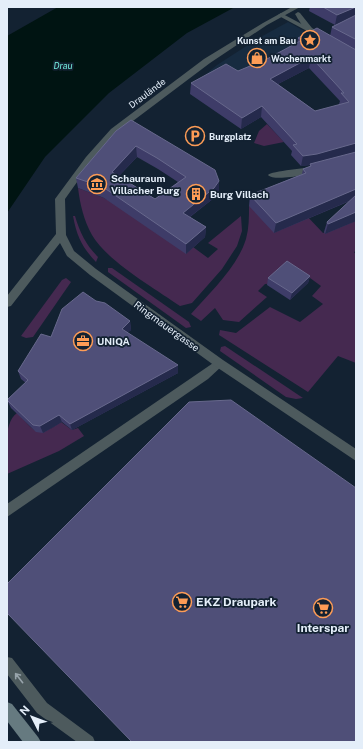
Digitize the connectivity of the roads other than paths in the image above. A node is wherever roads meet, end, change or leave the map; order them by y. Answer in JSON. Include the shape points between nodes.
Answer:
{"nodes":[{"id":1,"x":297,"y":10,"type":"edge"},
{"id":2,"x":281,"y":15,"type":"junction"},
{"id":3,"x":309,"y":30,"type":"junction"},
{"id":4,"x":334,"y":44,"type":"edge"},
{"id":5,"x":325,"y":166,"type":"edge"},
{"id":6,"x":272,"y":175,"type":"dead end"},
{"id":7,"x":61,"y":235,"type":"junction"},
{"id":8,"x":7,"y":303,"type":"edge"},
{"id":9,"x":219,"y":363,"type":"junction"},
{"id":10,"x":356,"y":456,"type":"edge"},
{"id":11,"x":7,"y":511,"type":"edge"},
{"id":12,"x":7,"y":663,"type":"edge"},
{"id":13,"x":7,"y":709,"type":"edge"},
{"id":14,"x":33,"y":742,"type":"edge"},
{"id":15,"x":88,"y":742,"type":"edge"}],
"edges":[{"from":1,"to":2,"type":"street","name":"Draulände"},
{"from":1,"to":3,"type":"street"},
{"from":2,"to":3,"type":"lane"},
{"from":2,"to":7,"type":"street","name":"Draulände","via":[[207,61],[114,131],[60,198]]},
{"from":3,"to":4,"type":"street","via":[[325,35]]},
{"from":5,"to":6,"type":"street","via":[[297,174]]},
{"from":7,"to":8,"type":"street"},
{"from":7,"to":9,"type":"street","name":"Ringmauergasse","via":[[70,253],[93,272]]},
{"from":9,"to":10,"type":"street","name":"Ringmauergasse"},
{"from":9,"to":11,"type":"lane","via":[[204,376]]},
{"from":15,"to":12,"type":"lane","one_way":true,"via":[[42,708]]},
{"from":13,"to":14,"type":"main road"}]}
